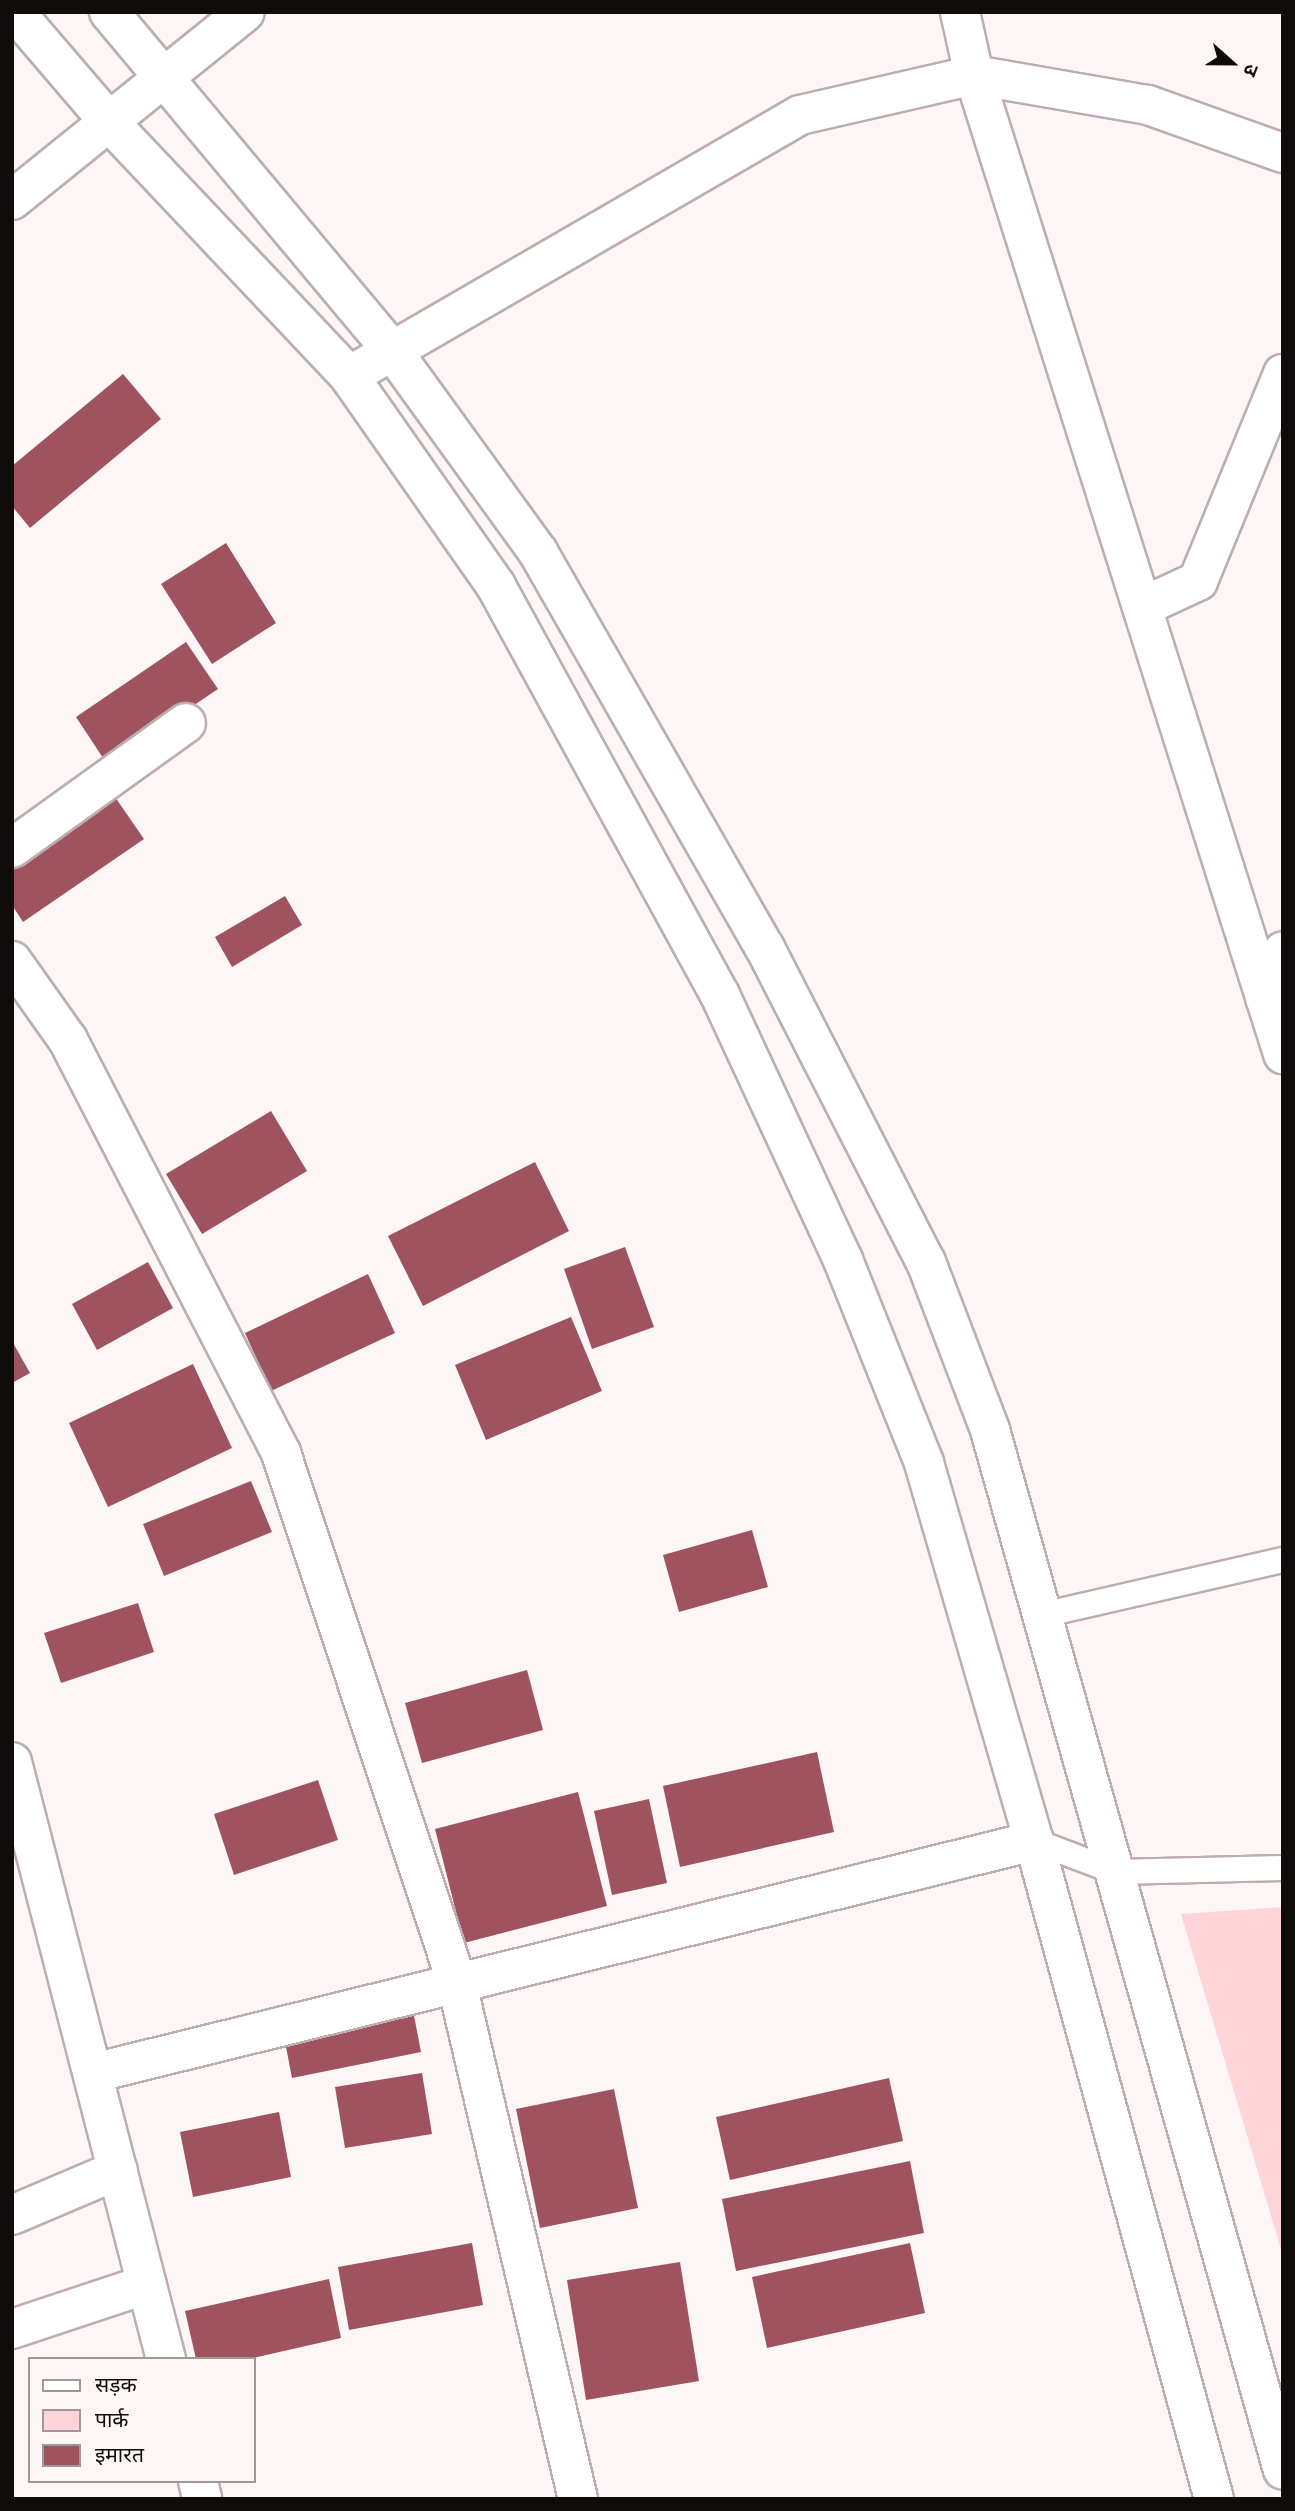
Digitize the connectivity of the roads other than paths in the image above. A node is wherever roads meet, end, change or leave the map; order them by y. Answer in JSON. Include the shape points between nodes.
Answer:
{"nodes":[{"id":1,"x":15,"y":12,"type":"edge"},
{"id":2,"x":109,"y":12,"type":"edge"},
{"id":3,"x":245,"y":12,"type":"edge"},
{"id":4,"x":960,"y":12,"type":"edge"},
{"id":5,"x":974,"y":75,"type":"junction"},
{"id":6,"x":166,"y":78,"type":"junction"},
{"id":7,"x":111,"y":124,"type":"junction"},
{"id":8,"x":1283,"y":153,"type":"edge"},
{"id":9,"x":12,"y":200,"type":"edge"},
{"id":10,"x":391,"y":349,"type":"junction"},
{"id":11,"x":1283,"y":374,"type":"edge"},
{"id":12,"x":349,"y":376,"type":"junction"},
{"id":13,"x":1142,"y":607,"type":"junction"},
{"id":14,"x":186,"y":723,"type":"dead end"},
{"id":15,"x":12,"y":848,"type":"edge"},
{"id":16,"x":1283,"y":951,"type":"edge"},
{"id":17,"x":12,"y":961,"type":"edge"},
{"id":18,"x":1265,"y":998,"type":"junction"},
{"id":19,"x":1283,"y":1054,"type":"edge"},
{"id":20,"x":1283,"y":1560,"type":"edge"},
{"id":21,"x":1042,"y":1615,"type":"junction"},
{"id":22,"x":14,"y":1777,"type":"edge"},
{"id":23,"x":1034,"y":1842,"type":"junction"},
{"id":24,"x":1283,"y":1868,"type":"edge"},
{"id":25,"x":1116,"y":1872,"type":"junction"},
{"id":26,"x":456,"y":1980,"type":"junction"},
{"id":27,"x":93,"y":2073,"type":"junction"},
{"id":28,"x":118,"y":2170,"type":"junction"},
{"id":29,"x":12,"y":2215,"type":"edge"},
{"id":30,"x":147,"y":2284,"type":"junction"},
{"id":31,"x":12,"y":2329,"type":"edge"},
{"id":32,"x":165,"y":2357,"type":"edge"},
{"id":33,"x":1283,"y":2470,"type":"edge"},
{"id":34,"x":578,"y":2499,"type":"edge"},
{"id":35,"x":1214,"y":2499,"type":"edge"}],
"edges":[{"from":1,"to":7,"type":"street"},
{"from":2,"to":6,"type":"street"},
{"from":3,"to":6,"type":"street"},
{"from":4,"to":5,"type":"street"},
{"from":5,"to":8,"type":"street","via":[[1149,105]]},
{"from":5,"to":10,"type":"street","via":[[800,115]]},
{"from":5,"to":13,"type":"street"},
{"from":6,"to":7,"type":"street"},
{"from":6,"to":10,"type":"street"},
{"from":7,"to":9,"type":"street"},
{"from":7,"to":12,"type":"street"},
{"from":10,"to":12,"type":"street"},
{"from":10,"to":21,"type":"street","via":[[538,552],[778,972],[926,1262],[990,1430]]},
{"from":11,"to":13,"type":"street","via":[[1198,581]]},
{"from":12,"to":23,"type":"street","via":[[496,586],[726,1008],[843,1260],[924,1463]]},
{"from":13,"to":18,"type":"street"},
{"from":14,"to":15,"type":"street"},
{"from":16,"to":18,"type":"street"},
{"from":17,"to":26,"type":"street","via":[[68,1040],[281,1453]]},
{"from":18,"to":19,"type":"street"},
{"from":20,"to":21,"type":"lane"},
{"from":21,"to":25,"type":"street"},
{"from":22,"to":27,"type":"street"},
{"from":23,"to":25,"type":"lane"},
{"from":23,"to":26,"type":"street"},
{"from":23,"to":35,"type":"street"},
{"from":24,"to":25,"type":"lane"},
{"from":25,"to":33,"type":"street"},
{"from":26,"to":27,"type":"street"},
{"from":26,"to":34,"type":"street"},
{"from":27,"to":28,"type":"street"},
{"from":28,"to":29,"type":"street"},
{"from":28,"to":30,"type":"street"},
{"from":30,"to":31,"type":"street"},
{"from":30,"to":32,"type":"street"}]}
